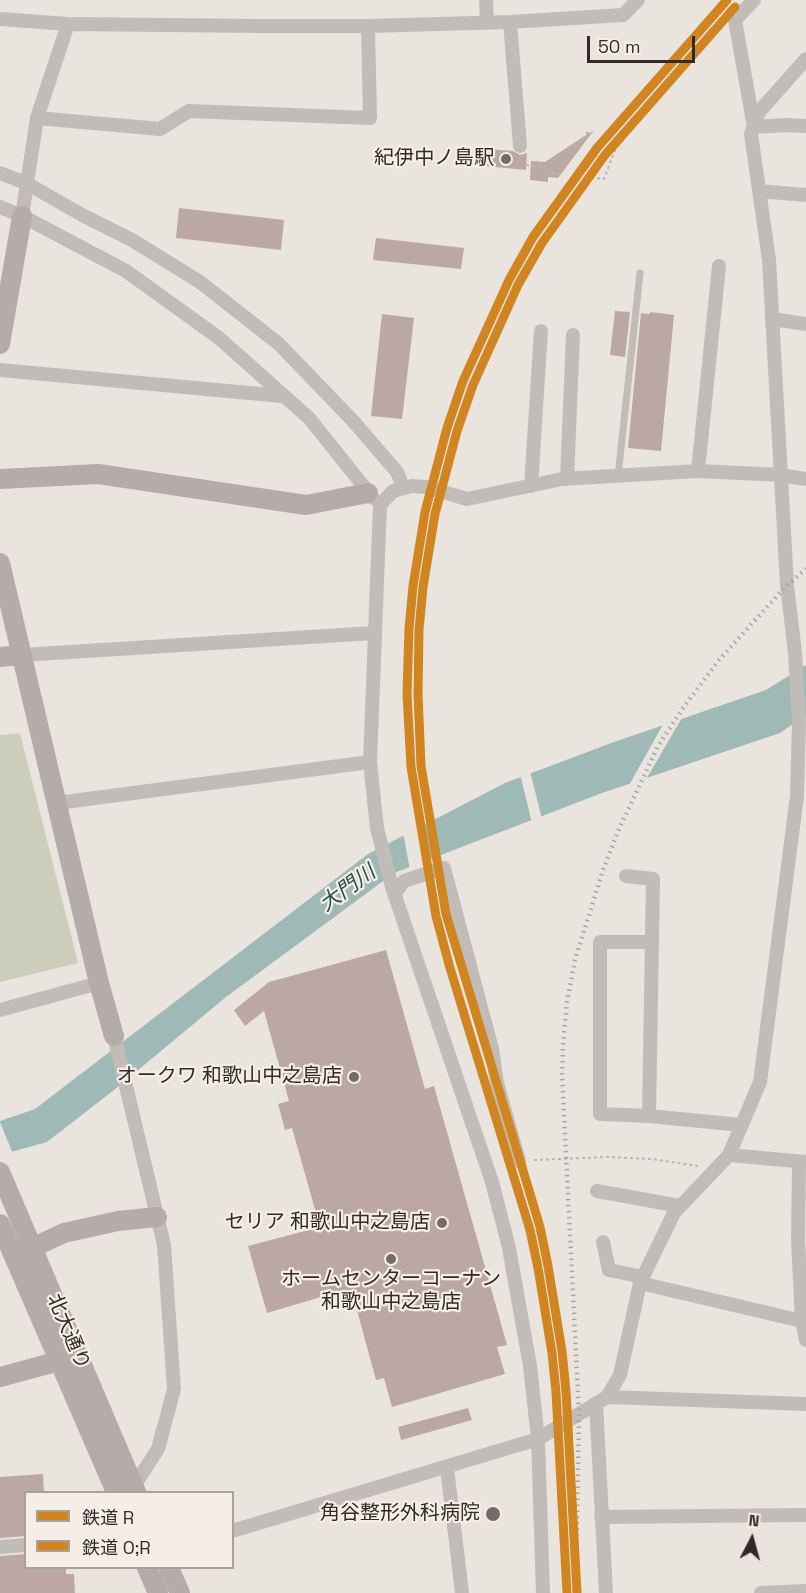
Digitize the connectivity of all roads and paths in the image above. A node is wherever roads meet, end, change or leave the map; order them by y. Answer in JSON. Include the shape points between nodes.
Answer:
{"nodes":[{"id":1,"x":486,"y":0,"type":"edge"},
{"id":2,"x":638,"y":0,"type":"edge"},
{"id":3,"x":753,"y":0,"type":"edge"},
{"id":4,"x":0,"y":19,"type":"edge"},
{"id":5,"x":487,"y":22,"type":"junction"},
{"id":6,"x":510,"y":22,"type":"junction"},
{"id":7,"x":68,"y":24,"type":"junction"},
{"id":8,"x":368,"y":26,"type":"junction"},
{"id":9,"x":805,"y":62,"type":"edge"},
{"id":10,"x":37,"y":118,"type":"junction"},
{"id":11,"x":806,"y":126,"type":"edge"},
{"id":12,"x":753,"y":127,"type":"junction"},
{"id":13,"x":589,"y":131,"type":"dead end"},
{"id":14,"x":622,"y":137,"type":"dead end"},
{"id":15,"x":520,"y":146,"type":"dead end"},
{"id":16,"x":526,"y":165,"type":"dead end"},
{"id":17,"x":544,"y":167,"type":"junction"},
{"id":18,"x":0,"y":173,"type":"edge"},
{"id":19,"x":563,"y":174,"type":"dead end"},
{"id":20,"x":585,"y":177,"type":"dead end"},
{"id":21,"x":26,"y":183,"type":"junction"},
{"id":22,"x":759,"y":191,"type":"junction"},
{"id":23,"x":806,"y":195,"type":"edge"},
{"id":24,"x":0,"y":207,"type":"edge"},
{"id":25,"x":22,"y":216,"type":"junction"},
{"id":26,"x":719,"y":266,"type":"dead end"},
{"id":27,"x":640,"y":273,"type":"dead end"},
{"id":28,"x":772,"y":319,"type":"junction"},
{"id":29,"x":806,"y":324,"type":"edge"},
{"id":30,"x":541,"y":331,"type":"dead end"},
{"id":31,"x":573,"y":335,"type":"dead end"},
{"id":32,"x":0,"y":344,"type":"edge"},
{"id":33,"x":0,"y":369,"type":"edge"},
{"id":34,"x":282,"y":396,"type":"junction"},
{"id":35,"x":699,"y":471,"type":"junction"},
{"id":36,"x":781,"y":475,"type":"junction"},
{"id":37,"x":618,"y":476,"type":"junction"},
{"id":38,"x":0,"y":479,"type":"edge"},
{"id":39,"x":567,"y":479,"type":"junction"},
{"id":40,"x":806,"y":479,"type":"edge"},
{"id":41,"x":531,"y":486,"type":"junction"},
{"id":42,"x":403,"y":487,"type":"junction"},
{"id":43,"x":374,"y":499,"type":"junction"},
{"id":44,"x":0,"y":563,"type":"edge"},
{"id":45,"x":806,"y":631,"type":"edge"},
{"id":46,"x":374,"y":633,"type":"junction"},
{"id":47,"x":794,"y":646,"type":"junction"},
{"id":48,"x":22,"y":655,"type":"junction"},
{"id":49,"x":0,"y":657,"type":"edge"},
{"id":50,"x":801,"y":725,"type":"edge"},
{"id":51,"x":370,"y":762,"type":"junction"},
{"id":52,"x":57,"y":803,"type":"junction"},
{"id":53,"x":626,"y":876,"type":"dead end"},
{"id":54,"x":393,"y":890,"type":"junction"},
{"id":55,"x":652,"y":942,"type":"junction"},
{"id":56,"x":99,"y":983,"type":"junction"},
{"id":57,"x":0,"y":1010,"type":"edge"},
{"id":58,"x":114,"y":1036,"type":"joint"},
{"id":59,"x":649,"y":1116,"type":"junction"},
{"id":60,"x":741,"y":1125,"type":"junction"},
{"id":61,"x":729,"y":1155,"type":"junction"},
{"id":62,"x":519,"y":1161,"type":"joint"},
{"id":63,"x":802,"y":1162,"type":"edge"},
{"id":64,"x":0,"y":1172,"type":"edge"},
{"id":65,"x":712,"y":1172,"type":"junction"},
{"id":66,"x":602,"y":1189,"type":"dead end"},
{"id":67,"x":680,"y":1206,"type":"junction"},
{"id":68,"x":157,"y":1217,"type":"junction"},
{"id":69,"x":0,"y":1224,"type":"edge"},
{"id":70,"x":802,"y":1241,"type":"edge"},
{"id":71,"x":603,"y":1242,"type":"dead end"},
{"id":72,"x":32,"y":1248,"type":"junction"},
{"id":73,"x":14,"y":1257,"type":"junction"},
{"id":74,"x":642,"y":1280,"type":"junction"},
{"id":75,"x":801,"y":1321,"type":"junction"},
{"id":76,"x":806,"y":1340,"type":"edge"},
{"id":77,"x":59,"y":1361,"type":"junction"},
{"id":78,"x":0,"y":1377,"type":"edge"},
{"id":79,"x":602,"y":1400,"type":"junction"},
{"id":80,"x":806,"y":1404,"type":"edge"},
{"id":81,"x":538,"y":1439,"type":"junction"},
{"id":82,"x":447,"y":1468,"type":"junction"},
{"id":83,"x":126,"y":1491,"type":"edge"},
{"id":84,"x":806,"y":1515,"type":"edge"},
{"id":85,"x":601,"y":1516,"type":"junction"},
{"id":86,"x":234,"y":1530,"type":"edge"},
{"id":87,"x":24,"y":1545,"type":"edge"},
{"id":88,"x":0,"y":1547,"type":"edge"},
{"id":89,"x":147,"y":1569,"type":"edge"},
{"id":90,"x":169,"y":1569,"type":"edge"},
{"id":91,"x":806,"y":1590,"type":"edge"},
{"id":92,"x":158,"y":1593,"type":"edge"},
{"id":93,"x":180,"y":1593,"type":"edge"},
{"id":94,"x":462,"y":1593,"type":"edge"},
{"id":95,"x":543,"y":1593,"type":"edge"},
{"id":96,"x":606,"y":1593,"type":"edge"},
{"id":97,"x":762,"y":1593,"type":"edge"}],
"edges":[{"from":1,"to":5,"type":"street"},
{"from":2,"to":6,"type":"street","via":[[623,15]]},
{"from":3,"to":12,"type":"street","via":[[735,20]]},
{"from":4,"to":7,"type":"street"},
{"from":5,"to":6,"type":"street"},
{"from":5,"to":8,"type":"street"},
{"from":6,"to":15,"type":"street"},
{"from":7,"to":8,"type":"street"},
{"from":7,"to":10,"type":"street"},
{"from":8,"to":10,"type":"street","via":[[370,118],[189,111],[160,129]]},
{"from":9,"to":12,"type":"street","via":[[758,114]]},
{"from":10,"to":21,"type":"street"},
{"from":11,"to":12,"type":"street"},
{"from":12,"to":22,"type":"street"},
{"from":13,"to":17,"type":"path"},
{"from":14,"to":20,"type":"path","via":[[604,179]]},
{"from":16,"to":17,"type":"path"},
{"from":17,"to":19,"type":"path","via":[[544,172]]},
{"from":18,"to":21,"type":"street"},
{"from":21,"to":25,"type":"street"},
{"from":21,"to":42,"type":"street","via":[[200,282],[279,344],[354,422],[397,472]]},
{"from":22,"to":23,"type":"street"},
{"from":22,"to":28,"type":"street"},
{"from":24,"to":25,"type":"street"},
{"from":25,"to":32,"type":"street"},
{"from":25,"to":34,"type":"street","via":[[126,271],[219,338]]},
{"from":26,"to":35,"type":"street"},
{"from":27,"to":37,"type":"lane"},
{"from":28,"to":29,"type":"street"},
{"from":28,"to":36,"type":"street"},
{"from":30,"to":41,"type":"street"},
{"from":31,"to":39,"type":"street"},
{"from":33,"to":34,"type":"street"},
{"from":34,"to":43,"type":"street","via":[[309,418]]},
{"from":35,"to":36,"type":"street"},
{"from":35,"to":37,"type":"street"},
{"from":36,"to":40,"type":"street"},
{"from":36,"to":47,"type":"street"},
{"from":37,"to":39,"type":"street"},
{"from":38,"to":43,"type":"street","via":[[98,474],[306,506]]},
{"from":39,"to":41,"type":"street"},
{"from":41,"to":42,"type":"street","via":[[467,499],[426,487]]},
{"from":42,"to":43,"type":"street"},
{"from":43,"to":46,"type":"street"},
{"from":44,"to":48,"type":"street"},
{"from":45,"to":47,"type":"street"},
{"from":46,"to":48,"type":"street"},
{"from":46,"to":51,"type":"street"},
{"from":47,"to":50,"type":"street"},
{"from":48,"to":49,"type":"street"},
{"from":48,"to":52,"type":"street"},
{"from":50,"to":60,"type":"street","via":[[797,796],[760,1082]]},
{"from":51,"to":52,"type":"street"},
{"from":51,"to":54,"type":"street","via":[[377,828]]},
{"from":52,"to":56,"type":"street"},
{"from":53,"to":55,"type":"street","via":[[653,879]]},
{"from":54,"to":62,"type":"street","via":[[404,881],[444,868]]},
{"from":54,"to":81,"type":"street","via":[[492,1182],[521,1310]]},
{"from":55,"to":59,"type":"street"},
{"from":55,"to":59,"type":"street","via":[[600,942],[600,1114]]},
{"from":56,"to":57,"type":"street"},
{"from":56,"to":58,"type":"street"},
{"from":58,"to":68,"type":"street"},
{"from":59,"to":60,"type":"street"},
{"from":60,"to":61,"type":"street"},
{"from":61,"to":63,"type":"street"},
{"from":61,"to":65,"type":"street"},
{"from":62,"to":65,"type":"path","via":[[652,1159],[706,1167]]},
{"from":63,"to":70,"type":"street"},
{"from":64,"to":72,"type":"street","name":"北大通り"},
{"from":65,"to":67,"type":"street"},
{"from":66,"to":67,"type":"street"},
{"from":67,"to":74,"type":"street"},
{"from":68,"to":72,"type":"street","via":[[64,1233]]},
{"from":68,"to":83,"type":"street","via":[[164,1245],[174,1389],[158,1449]]},
{"from":69,"to":73,"type":"street","name":"北大通り"},
{"from":70,"to":75,"type":"street"},
{"from":71,"to":74,"type":"street","via":[[609,1270]]},
{"from":72,"to":73,"type":"street"},
{"from":72,"to":83,"type":"street","name":"北大通り"},
{"from":73,"to":77,"type":"street","name":"北大通り"},
{"from":74,"to":75,"type":"street"},
{"from":74,"to":79,"type":"street","via":[[620,1375]]},
{"from":75,"to":76,"type":"street"},
{"from":77,"to":78,"type":"street"},
{"from":77,"to":83,"type":"street","name":"北大通り"},
{"from":79,"to":80,"type":"street"},
{"from":79,"to":81,"type":"street"},
{"from":79,"to":85,"type":"street"},
{"from":81,"to":82,"type":"street"},
{"from":81,"to":95,"type":"street"},
{"from":82,"to":86,"type":"street"},
{"from":82,"to":94,"type":"street"},
{"from":84,"to":85,"type":"street"},
{"from":85,"to":96,"type":"street"},
{"from":87,"to":88,"type":"street"},
{"from":89,"to":92,"type":"street"},
{"from":90,"to":93,"type":"street"},
{"from":91,"to":97,"type":"street"}]}
